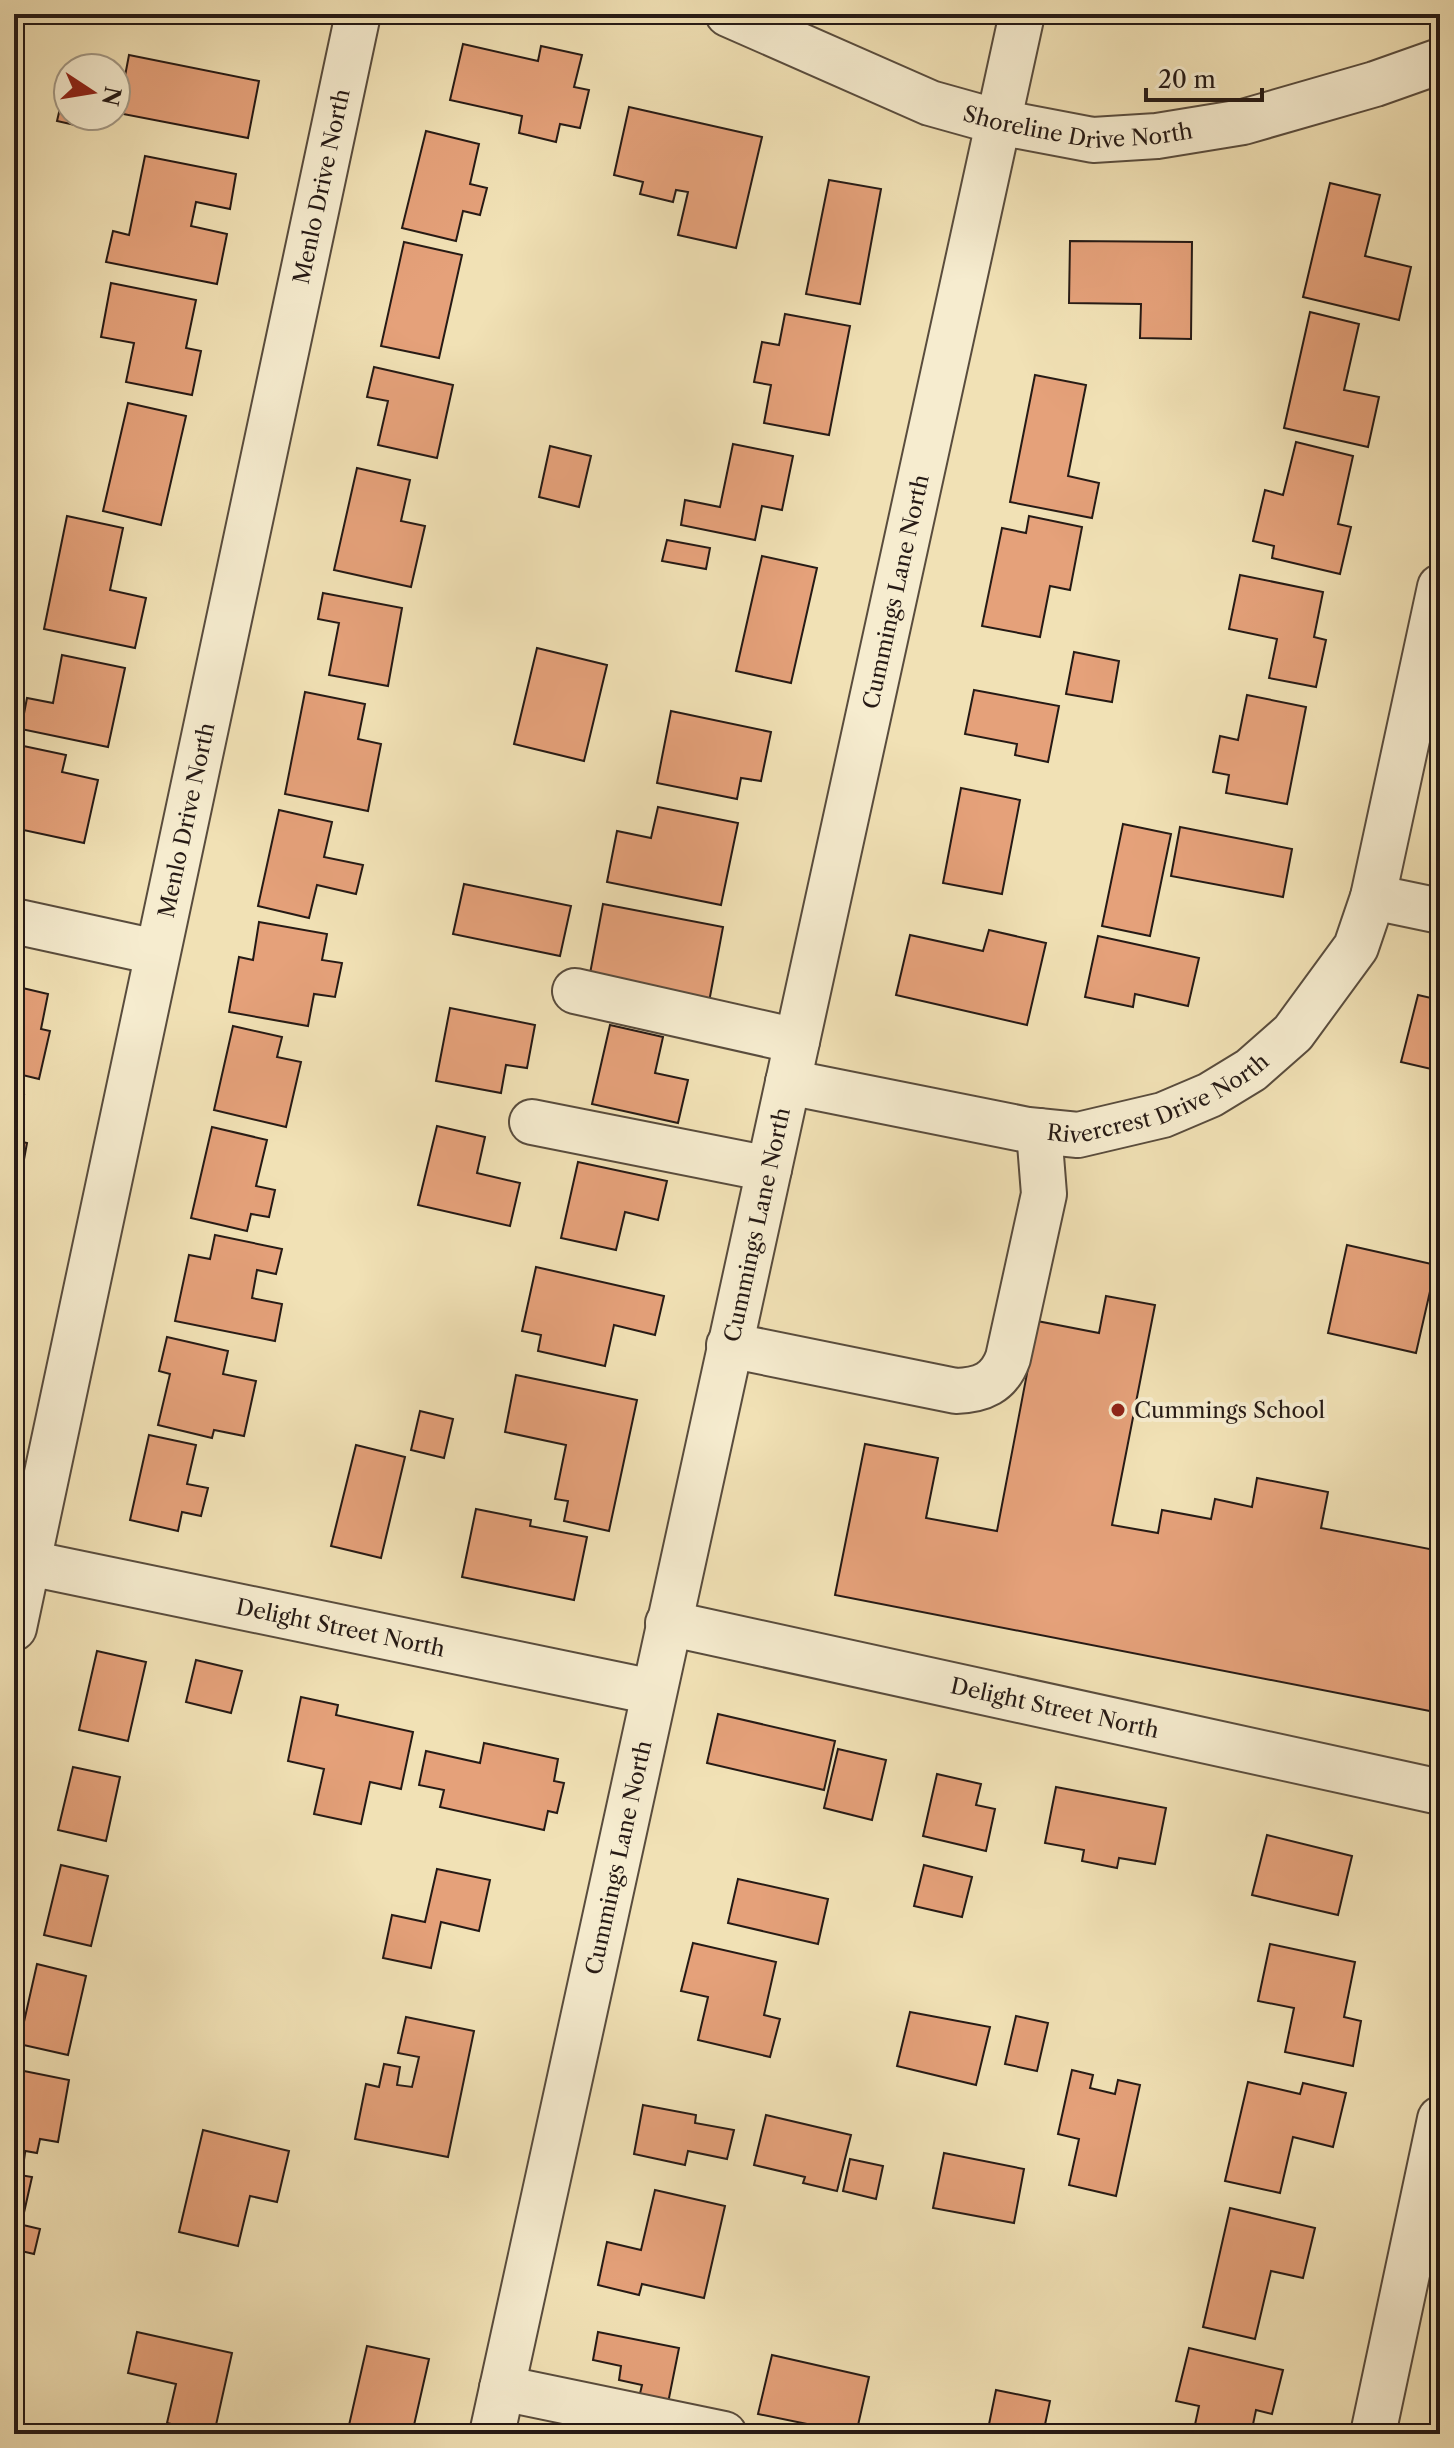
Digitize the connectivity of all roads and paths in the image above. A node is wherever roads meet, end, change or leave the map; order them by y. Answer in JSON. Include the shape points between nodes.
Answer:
{"nodes":[{"id":1,"x":358,"y":14,"type":"edge"},
{"id":2,"x":728,"y":14,"type":"edge"},
{"id":3,"x":1022,"y":14,"type":"edge"},
{"id":4,"x":1440,"y":61,"type":"edge"},
{"id":5,"x":998,"y":122,"type":"junction"},
{"id":6,"x":1440,"y":587,"type":"edge"},
{"id":7,"x":1373,"y":897,"type":"junction"},
{"id":8,"x":1440,"y":911,"type":"edge"},
{"id":9,"x":14,"y":921,"type":"edge"},
{"id":10,"x":156,"y":952,"type":"junction"},
{"id":11,"x":575,"y":991,"type":"dead end"},
{"id":12,"x":793,"y":1061,"type":"junction"},
{"id":13,"x":532,"y":1122,"type":"dead end"},
{"id":14,"x":1039,"y":1131,"type":"junction"},
{"id":15,"x":769,"y":1169,"type":"junction"},
{"id":16,"x":729,"y":1345,"type":"junction"},
{"id":17,"x":29,"y":1563,"type":"junction"},
{"id":18,"x":668,"y":1623,"type":"junction"},
{"id":19,"x":14,"y":1628,"type":"edge"},
{"id":20,"x":653,"y":1692,"type":"junction"},
{"id":21,"x":1440,"y":1792,"type":"edge"},
{"id":22,"x":1440,"y":2119,"type":"edge"},
{"id":23,"x":502,"y":2388,"type":"junction"},
{"id":24,"x":492,"y":2434,"type":"edge"},
{"id":25,"x":724,"y":2434,"type":"edge"},
{"id":26,"x":1373,"y":2434,"type":"edge"}],
"edges":[{"from":1,"to":10,"type":"street","name":"Menlo Drive North"},
{"from":2,"to":5,"type":"street","name":"Shoreline Drive North","via":[[930,103]]},
{"from":3,"to":5,"type":"street","name":"Cummings Lane North"},
{"from":4,"to":5,"type":"street","name":"Shoreline Drive North","via":[[1243,122],[1157,136],[1093,140]]},
{"from":5,"to":12,"type":"street","name":"Cummings Lane North"},
{"from":6,"to":7,"type":"street","name":"Rivercrest Drive North"},
{"from":7,"to":8,"type":"street"},
{"from":7,"to":14,"type":"street","name":"Rivercrest Drive North","via":[[1356,947],[1322,997],[1293,1033],[1251,1070],[1210,1095],[1129,1125],[1078,1135]]},
{"from":9,"to":10,"type":"street"},
{"from":10,"to":17,"type":"street","name":"Menlo Drive North"},
{"from":11,"to":12,"type":"street","name":"Rivercrest Drive North"},
{"from":12,"to":14,"type":"street","name":"Rivercrest Drive North"},
{"from":12,"to":15,"type":"street","name":"Cummings Lane North"},
{"from":13,"to":15,"type":"street"},
{"from":14,"to":16,"type":"street","via":[[1044,1194],[1008,1358],[1003,1373],[989,1384],[956,1391]]},
{"from":15,"to":16,"type":"street","name":"Cummings Lane North"},
{"from":16,"to":18,"type":"street","name":"Cummings Lane North"},
{"from":17,"to":19,"type":"street","name":"Menlo Drive North"},
{"from":17,"to":20,"type":"street","name":"Delight Street North"},
{"from":18,"to":20,"type":"street","name":"Cummings Lane North"},
{"from":18,"to":21,"type":"street","name":"Delight Street North"},
{"from":20,"to":23,"type":"street","name":"Cummings Lane North"},
{"from":22,"to":26,"type":"street"},
{"from":23,"to":24,"type":"street","name":"Cummings Lane North"},
{"from":23,"to":25,"type":"street"}]}
